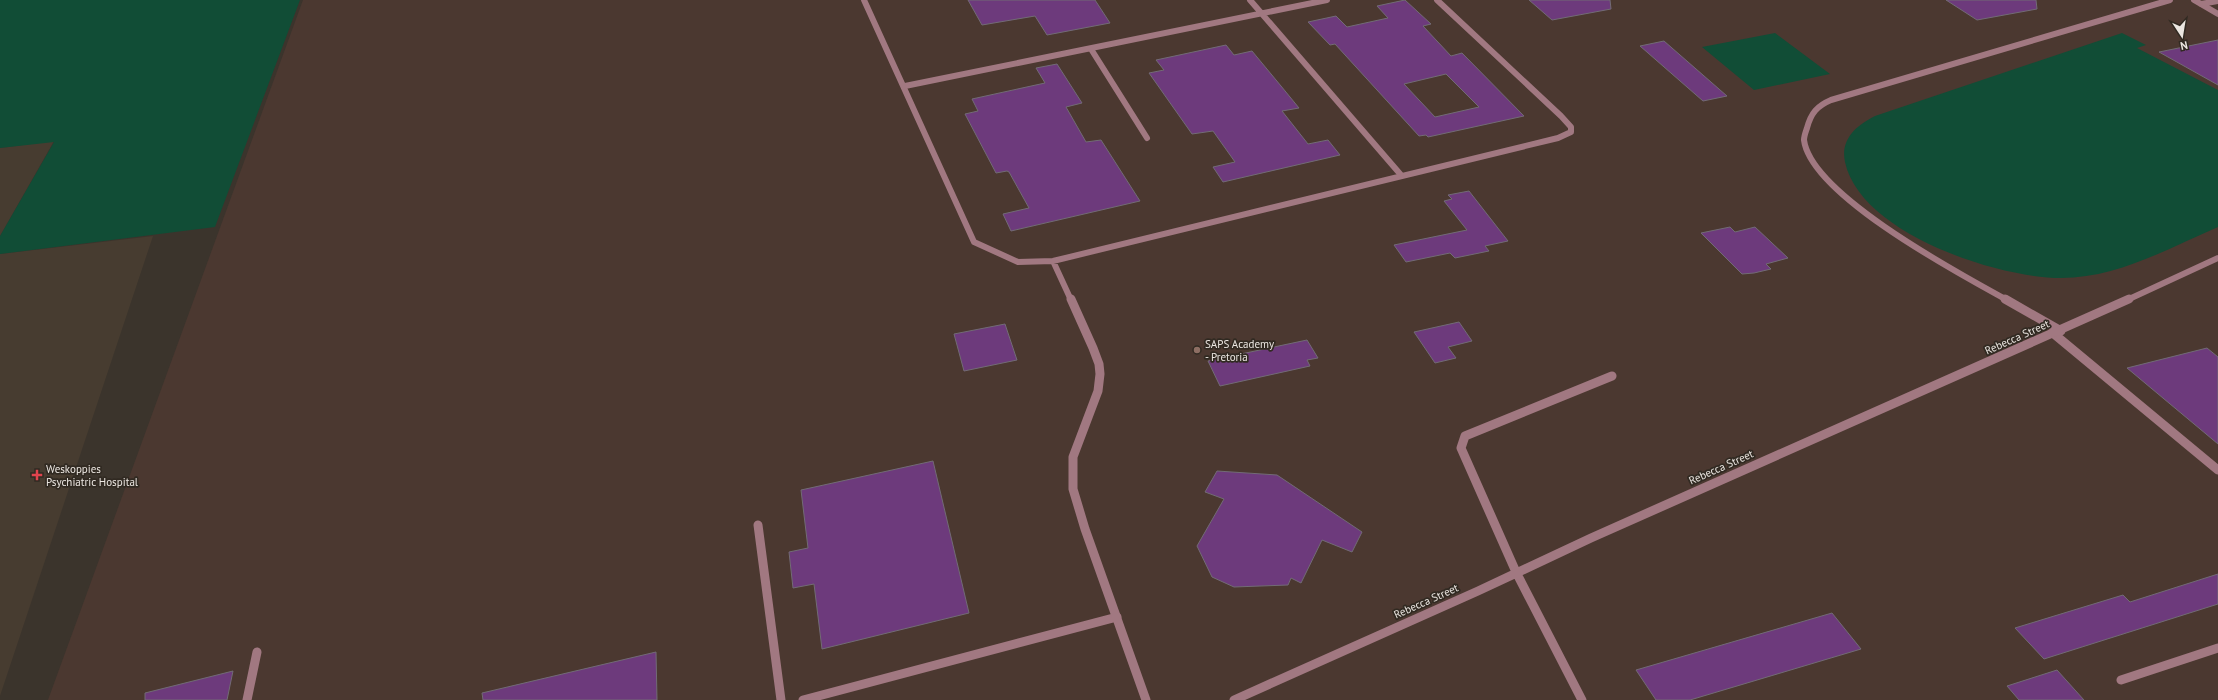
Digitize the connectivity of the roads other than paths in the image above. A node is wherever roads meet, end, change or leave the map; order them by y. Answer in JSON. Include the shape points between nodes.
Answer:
{"nodes":[{"id":1,"x":864,"y":0,"type":"edge"},
{"id":2,"x":1250,"y":0,"type":"edge"},
{"id":3,"x":1327,"y":0,"type":"edge"},
{"id":4,"x":1437,"y":0,"type":"edge"},
{"id":5,"x":2170,"y":0,"type":"edge"},
{"id":6,"x":2194,"y":0,"type":"edge"},
{"id":7,"x":2218,"y":1,"type":"edge"},
{"id":8,"x":2201,"y":4,"type":"junction"},
{"id":9,"x":1262,"y":14,"type":"junction"},
{"id":10,"x":2218,"y":14,"type":"edge"},
{"id":11,"x":1091,"y":49,"type":"junction"},
{"id":12,"x":904,"y":86,"type":"junction"},
{"id":13,"x":1147,"y":138,"type":"dead end"},
{"id":14,"x":1401,"y":175,"type":"junction"},
{"id":15,"x":2218,"y":258,"type":"edge"},
{"id":16,"x":1053,"y":262,"type":"junction"},
{"id":17,"x":2058,"y":333,"type":"junction"},
{"id":18,"x":1612,"y":376,"type":"dead end"},
{"id":19,"x":2218,"y":470,"type":"edge"},
{"id":20,"x":758,"y":525,"type":"dead end"},
{"id":21,"x":1516,"y":572,"type":"junction"},
{"id":22,"x":1117,"y":618,"type":"junction"},
{"id":23,"x":2218,"y":648,"type":"edge"},
{"id":24,"x":257,"y":652,"type":"dead end"},
{"id":25,"x":2122,"y":680,"type":"dead end"},
{"id":26,"x":247,"y":700,"type":"edge"},
{"id":27,"x":780,"y":700,"type":"edge"},
{"id":28,"x":803,"y":700,"type":"edge"},
{"id":29,"x":1146,"y":700,"type":"edge"},
{"id":30,"x":1234,"y":700,"type":"edge"},
{"id":31,"x":1582,"y":700,"type":"edge"}],
"edges":[{"from":1,"to":12,"type":"street"},
{"from":2,"to":9,"type":"street"},
{"from":3,"to":9,"type":"street"},
{"from":4,"to":14,"type":"street","via":[[1561,116],[1572,130],[1558,138]]},
{"from":5,"to":17,"type":"street","via":[[1831,100],[1819,105],[1809,120],[1804,139],[1811,158],[1830,181],[1859,208],[1903,241],[1987,287]]},
{"from":6,"to":8,"type":"street"},
{"from":7,"to":8,"type":"street"},
{"from":8,"to":10,"type":"street"},
{"from":9,"to":11,"type":"street"},
{"from":9,"to":14,"type":"street"},
{"from":11,"to":12,"type":"street"},
{"from":11,"to":13,"type":"street"},
{"from":12,"to":16,"type":"street","via":[[974,242],[1018,262]]},
{"from":14,"to":16,"type":"street"},
{"from":15,"to":17,"type":"street","name":"Rebecca Street"},
{"from":16,"to":22,"type":"street","via":[[1099,364],[1098,391],[1073,457],[1072,477],[1078,509]]},
{"from":17,"to":19,"type":"street"},
{"from":17,"to":21,"type":"street","name":"Rebecca Street"},
{"from":18,"to":21,"type":"street","via":[[1465,436],[1461,448],[1465,460]]},
{"from":20,"to":27,"type":"street"},
{"from":21,"to":30,"type":"street","name":"Rebecca Street"},
{"from":21,"to":31,"type":"street"},
{"from":22,"to":28,"type":"street"},
{"from":22,"to":29,"type":"street"},
{"from":23,"to":25,"type":"street"},
{"from":24,"to":26,"type":"street"}]}
